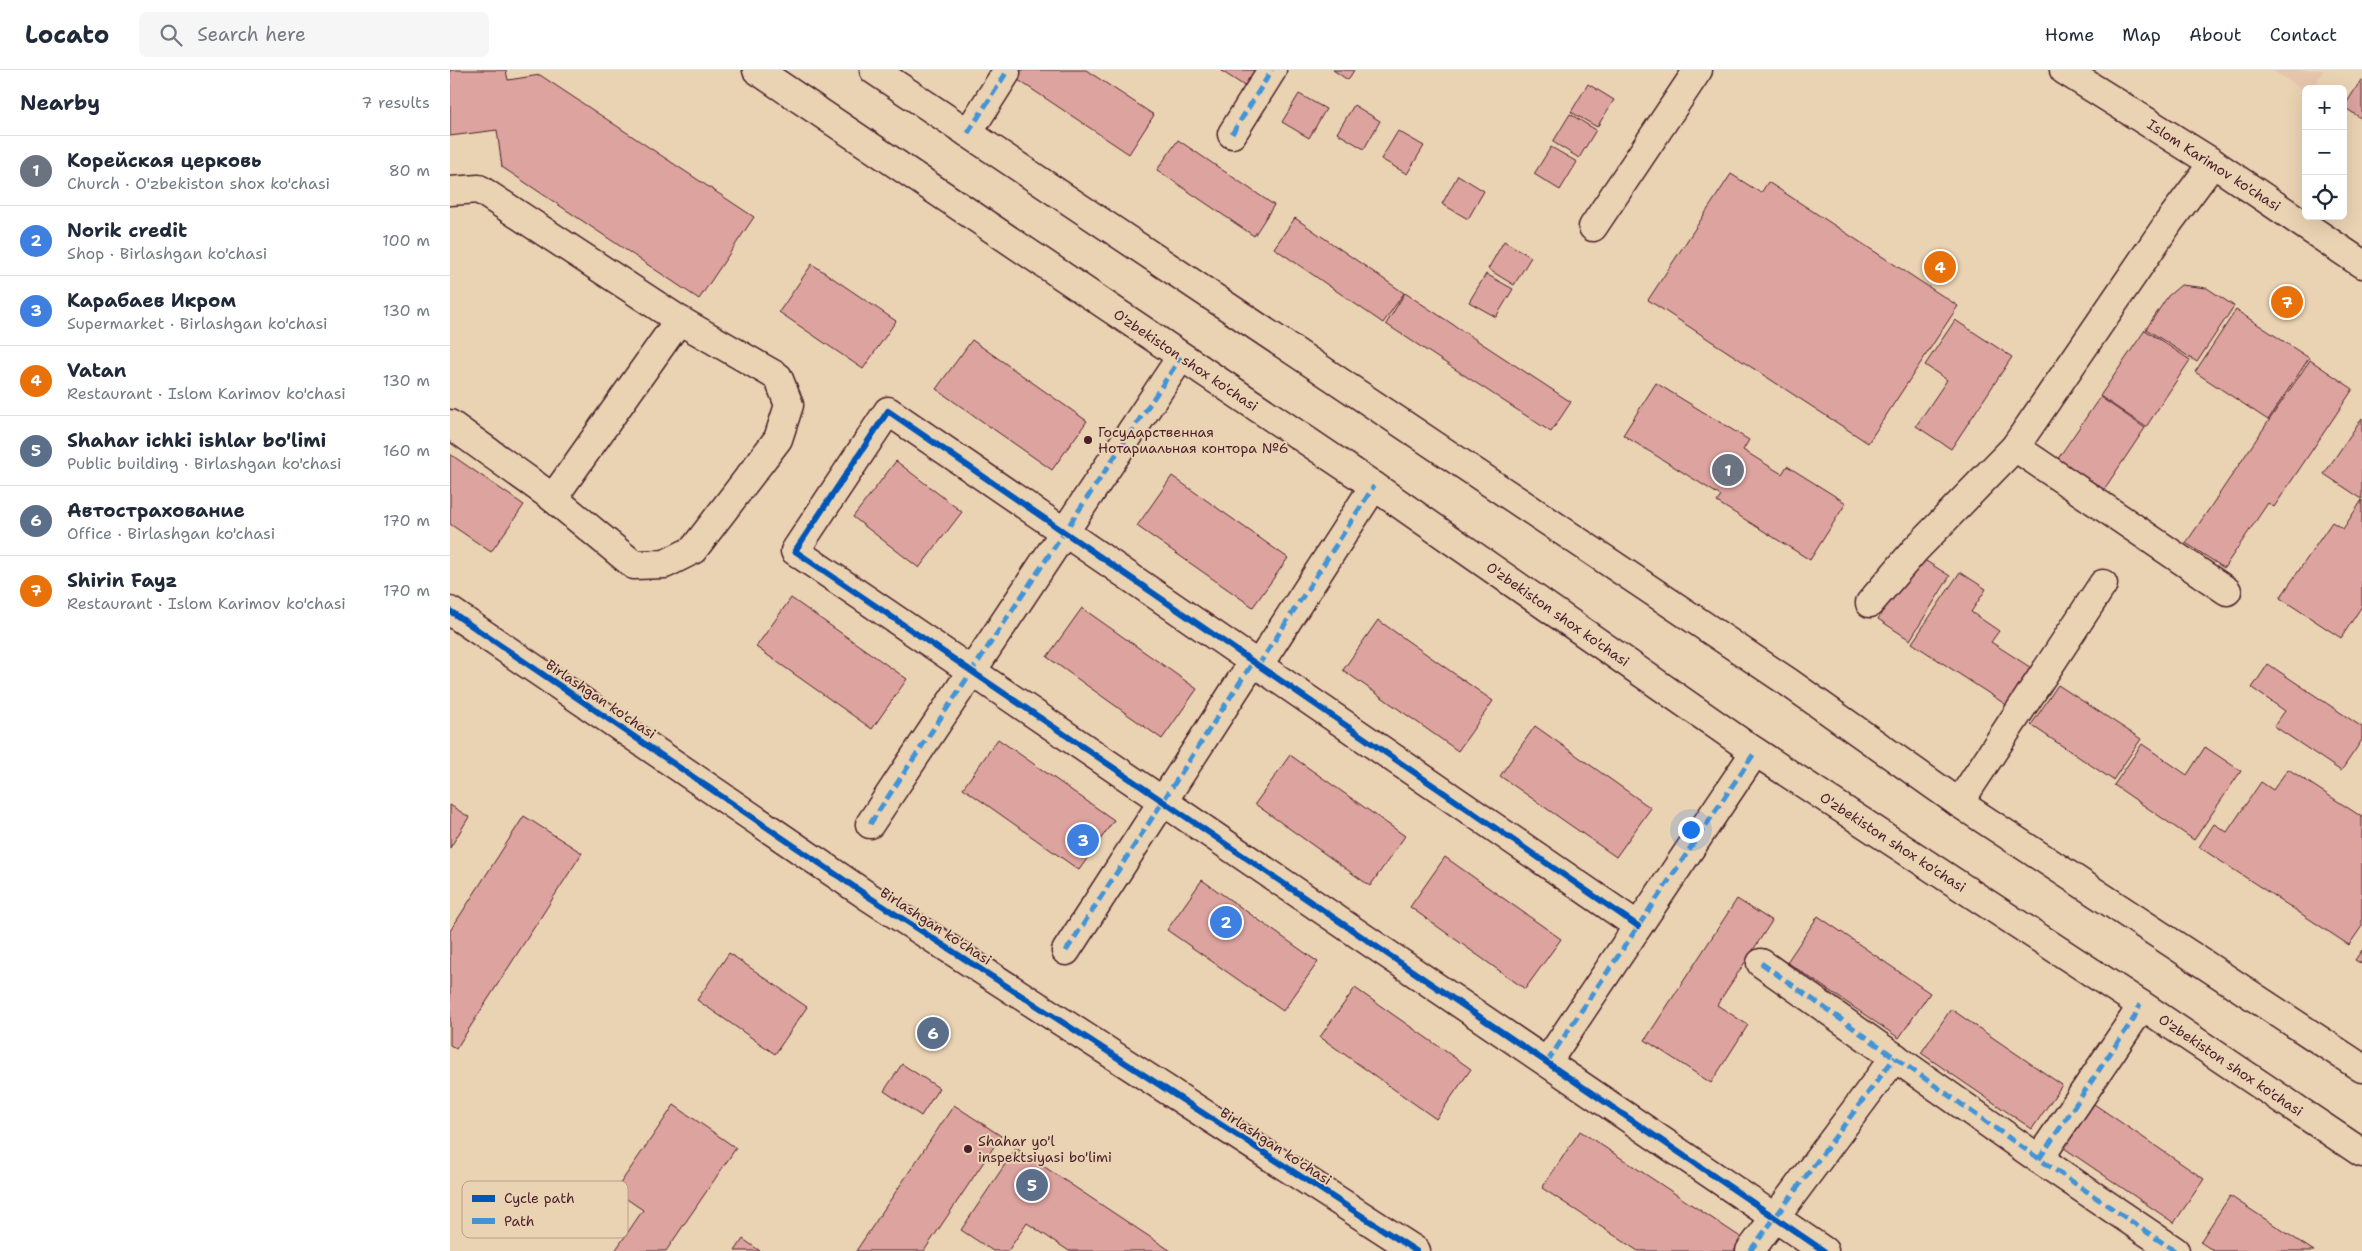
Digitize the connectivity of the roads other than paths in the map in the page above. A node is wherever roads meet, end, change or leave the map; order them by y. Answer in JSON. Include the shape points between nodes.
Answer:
{"nodes":[{"id":1,"x":757,"y":70,"type":"edge"},
{"id":2,"x":874,"y":70,"type":"edge"},
{"id":3,"x":1272,"y":70,"type":"edge"},
{"id":4,"x":1698,"y":70,"type":"edge"},
{"id":5,"x":2064,"y":70,"type":"edge"},
{"id":6,"x":1006,"y":73,"type":"dead end"},
{"id":7,"x":968,"y":133,"type":"junction"},
{"id":8,"x":1232,"y":134,"type":"dead end"},
{"id":9,"x":2213,"y":163,"type":"junction"},
{"id":10,"x":450,"y":192,"type":"edge"},
{"id":11,"x":1592,"y":227,"type":"dead end"},
{"id":12,"x":2362,"y":264,"type":"edge"},
{"id":13,"x":679,"y":320,"type":"junction"},
{"id":14,"x":1181,"y":357,"type":"junction"},
{"id":15,"x":450,"y":424,"type":"edge"},
{"id":16,"x":2016,"y":447,"type":"junction"},
{"id":17,"x":1374,"y":486,"type":"junction"},
{"id":18,"x":554,"y":498,"type":"junction"},
{"id":19,"x":1064,"y":532,"type":"junction"},
{"id":20,"x":2103,"y":584,"type":"dead end"},
{"id":21,"x":2227,"y":591,"type":"dead end"},
{"id":22,"x":1870,"y":603,"type":"dead end"},
{"id":23,"x":450,"y":611,"type":"edge"},
{"id":24,"x":1256,"y":664,"type":"junction"},
{"id":25,"x":972,"y":671,"type":"junction"},
{"id":26,"x":1755,"y":752,"type":"junction"},
{"id":27,"x":1163,"y":801,"type":"junction"},
{"id":28,"x":1959,"y":803,"type":"junction"},
{"id":29,"x":870,"y":824,"type":"dead end"},
{"id":30,"x":1638,"y":926,"type":"junction"},
{"id":31,"x":1066,"y":951,"type":"dead end"},
{"id":32,"x":1761,"y":964,"type":"dead end"},
{"id":33,"x":2140,"y":1004,"type":"junction"},
{"id":34,"x":1895,"y":1057,"type":"junction"},
{"id":35,"x":1547,"y":1062,"type":"junction"},
{"id":36,"x":2362,"y":1068,"type":"edge"},
{"id":37,"x":2362,"y":1153,"type":"edge"},
{"id":38,"x":2039,"y":1159,"type":"junction"},
{"id":39,"x":1776,"y":1218,"type":"junction"},
{"id":40,"x":1416,"y":1251,"type":"edge"},
{"id":41,"x":1750,"y":1251,"type":"edge"},
{"id":42,"x":1824,"y":1251,"type":"edge"},
{"id":43,"x":2175,"y":1251,"type":"edge"}],
"edges":[{"from":1,"to":14,"type":"street","name":"O'zbekiston shox ko'chasi"},
{"from":2,"to":7,"type":"street"},
{"from":3,"to":8,"type":"street"},
{"from":4,"to":11,"type":"street"},
{"from":5,"to":9,"type":"street","name":"Islom Karimov ko'chasi"},
{"from":6,"to":7,"type":"street"},
{"from":7,"to":28,"type":"street","via":[[1788,682]]},
{"from":9,"to":12,"type":"street","name":"Islom Karimov ko'chasi"},
{"from":9,"to":16,"type":"street","via":[[2169,222]]},
{"from":10,"to":13,"type":"street","via":[[479,189]]},
{"from":13,"to":18,"type":"street"},
{"from":13,"to":18,"type":"street","via":[[778,377],[789,405],[778,439],[693,550],[665,564],[634,565]]},
{"from":14,"to":17,"type":"street","name":"O'zbekiston shox ko'chasi"},
{"from":14,"to":19,"type":"street"},
{"from":15,"to":18,"type":"street"},
{"from":16,"to":21,"type":"street"},
{"from":16,"to":22,"type":"street","via":[[1916,550]]},
{"from":17,"to":24,"type":"street"},
{"from":17,"to":26,"type":"street","name":"O'zbekiston shox ko'chasi"},
{"from":19,"to":24,"type":"street"},
{"from":19,"to":25,"type":"street"},
{"from":19,"to":25,"type":"street","via":[[888,411],[795,550]]},
{"from":20,"to":28,"type":"street"},
{"from":23,"to":40,"type":"street","name":"Birlashgan ko'chasi","via":[[869,897]]},
{"from":24,"to":27,"type":"street"},
{"from":24,"to":30,"type":"street"},
{"from":25,"to":27,"type":"street"},
{"from":25,"to":29,"type":"street"},
{"from":26,"to":30,"type":"street"},
{"from":26,"to":33,"type":"street","name":"O'zbekiston shox ko'chasi"},
{"from":27,"to":31,"type":"street"},
{"from":27,"to":35,"type":"street"},
{"from":28,"to":36,"type":"street"},
{"from":30,"to":35,"type":"street"},
{"from":32,"to":34,"type":"street"},
{"from":33,"to":37,"type":"street","name":"O'zbekiston shox ko'chasi"},
{"from":33,"to":38,"type":"street","via":[[2134,1018]]},
{"from":34,"to":38,"type":"street"},
{"from":34,"to":39,"type":"street"},
{"from":35,"to":39,"type":"street"},
{"from":38,"to":43,"type":"street"},
{"from":39,"to":41,"type":"street"},
{"from":39,"to":42,"type":"street"}]}
